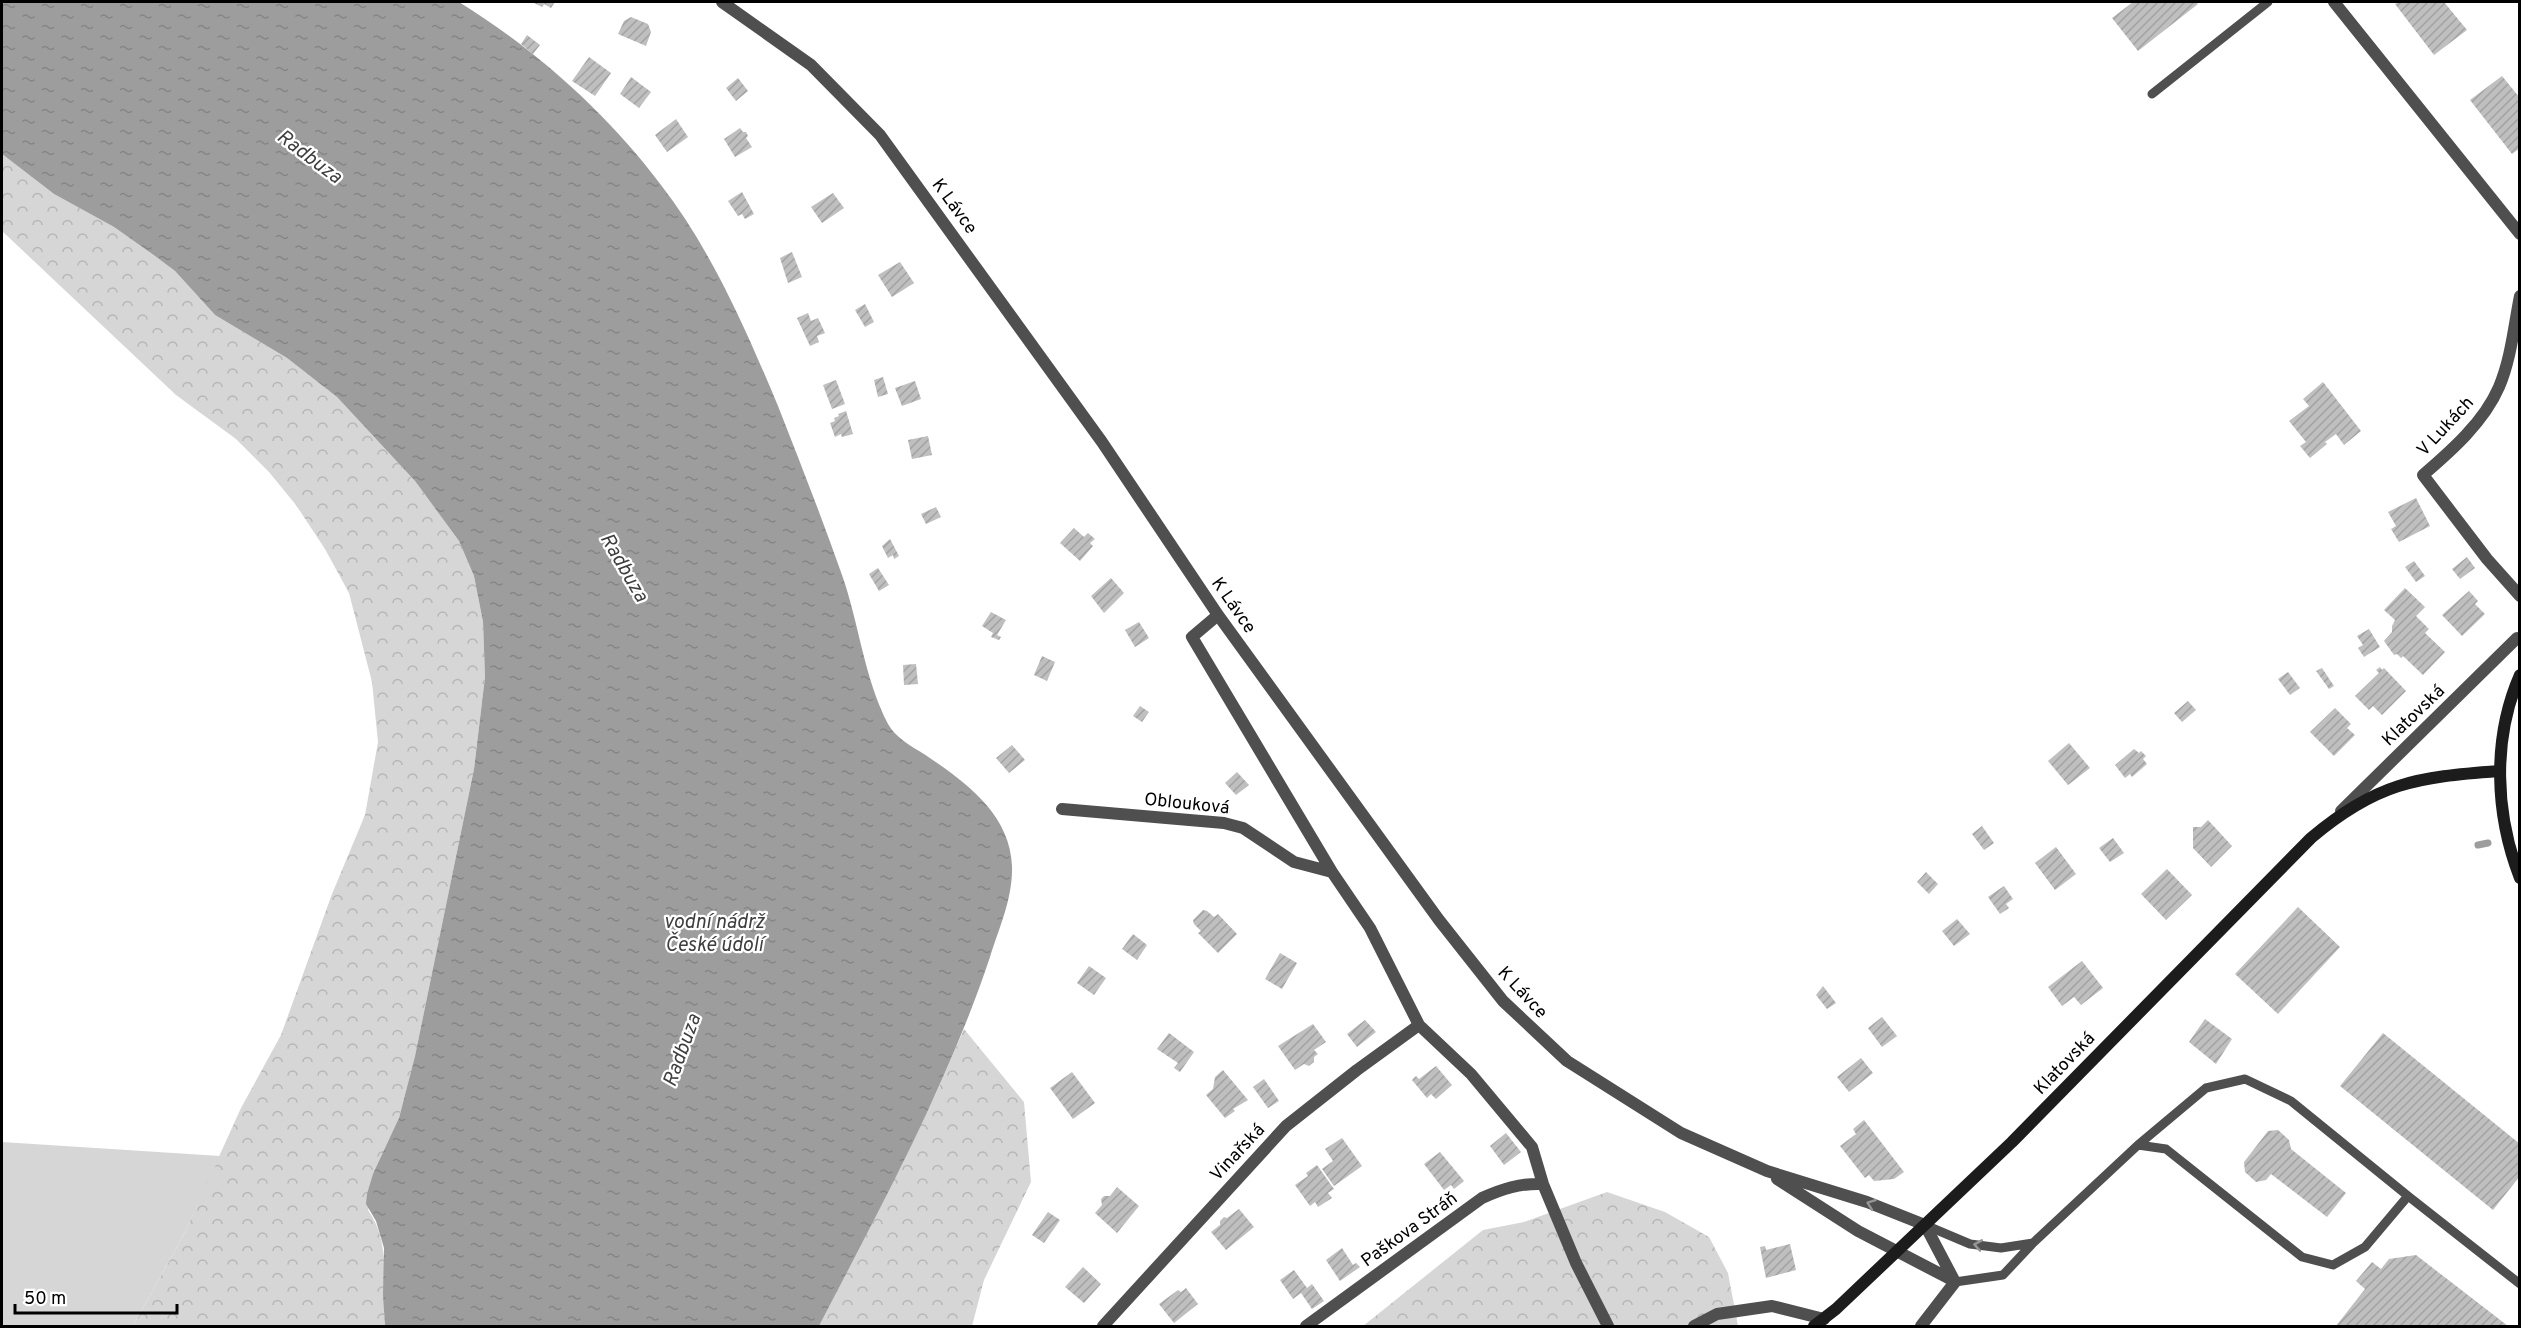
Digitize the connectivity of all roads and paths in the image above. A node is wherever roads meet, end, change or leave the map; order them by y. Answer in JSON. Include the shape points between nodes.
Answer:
{"nodes":[{"id":1,"x":722,"y":2,"type":"edge"},
{"id":2,"x":2268,"y":2,"type":"edge"},
{"id":3,"x":2334,"y":2,"type":"edge"},
{"id":4,"x":2152,"y":94,"type":"dead end"},
{"id":5,"x":2520,"y":234,"type":"edge"},
{"id":6,"x":2520,"y":296,"type":"edge"},
{"id":7,"x":2520,"y":596,"type":"edge"},
{"id":8,"x":1218,"y":615,"type":"junction"},
{"id":9,"x":2517,"y":638,"type":"dead end"},
{"id":10,"x":2520,"y":675,"type":"edge"},
{"id":11,"x":2499,"y":771,"type":"junction"},
{"id":12,"x":1062,"y":809,"type":"dead end"},
{"id":13,"x":2334,"y":819,"type":"junction"},
{"id":14,"x":1332,"y":872,"type":"junction"},
{"id":15,"x":2520,"y":878,"type":"edge"},
{"id":16,"x":1419,"y":1025,"type":"junction"},
{"id":17,"x":2138,"y":1145,"type":"junction"},
{"id":18,"x":1767,"y":1171,"type":"junction"},
{"id":19,"x":1543,"y":1184,"type":"junction"},
{"id":20,"x":2408,"y":1196,"type":"junction"},
{"id":21,"x":1926,"y":1225,"type":"junction"},
{"id":22,"x":2033,"y":1242,"type":"junction"},
{"id":23,"x":1898,"y":1250,"type":"junction"},
{"id":24,"x":1955,"y":1282,"type":"junction"},
{"id":25,"x":2520,"y":1284,"type":"edge"},
{"id":26,"x":1819,"y":1323,"type":"edge"},
{"id":27,"x":1103,"y":1326,"type":"edge"},
{"id":28,"x":1306,"y":1326,"type":"edge"},
{"id":29,"x":1608,"y":1326,"type":"edge"},
{"id":30,"x":1694,"y":1326,"type":"edge"},
{"id":31,"x":1921,"y":1326,"type":"edge"}],
"edges":[{"from":1,"to":8,"type":"street","name":"K Lávce","via":[[811,65],[880,135],[1095,432]]},
{"from":2,"to":4,"type":"lane"},
{"from":3,"to":5,"type":"street"},
{"from":6,"to":7,"type":"street","name":"V Lukách","via":[[2498,388],[2483,414],[2423,476]]},
{"from":8,"to":14,"type":"street","via":[[1192,637]]},
{"from":8,"to":18,"type":"street","name":"K Lávce","via":[[1439,920],[1503,1001],[1567,1061],[1681,1133]]},
{"from":9,"to":13,"type":"street","name":"Klatovská"},
{"from":10,"to":11,"type":"main road","via":[[2505,728]]},
{"from":11,"to":13,"type":"main road","name":"Klatovská","via":[[2401,784],[2365,799]]},
{"from":11,"to":15,"type":"main road","via":[[2506,832]]},
{"from":12,"to":14,"type":"street","name":"Oblouková","via":[[1233,825],[1294,862]]},
{"from":13,"to":21,"type":"main road","name":"Klatovská"},
{"from":14,"to":16,"type":"street","via":[[1370,928]]},
{"from":16,"to":19,"type":"street","via":[[1471,1074],[1532,1147]]},
{"from":16,"to":27,"type":"street","name":"Vinařská","via":[[1286,1126]]},
{"from":17,"to":20,"type":"lane","via":[[2206,1088],[2245,1079],[2291,1101]]},
{"from":17,"to":20,"type":"lane","via":[[2166,1149],[2302,1257],[2333,1265],[2365,1247]]},
{"from":17,"to":22,"type":"lane"},
{"from":21,"to":18,"type":"street","name":"K Lávce","one_way":true},
{"from":18,"to":23,"type":"street","name":"K Lávce","via":[[1840,1220]]},
{"from":19,"to":28,"type":"street","name":"Paškova Stráň","via":[[1509,1187],[1482,1198]]},
{"from":19,"to":29,"type":"street"},
{"from":20,"to":25,"type":"lane"},
{"from":22,"to":21,"type":"lane","one_way":true,"via":[[2001,1248],[1970,1244]]},
{"from":21,"to":23,"type":"main road","name":"Klatovská"},
{"from":21,"to":24,"type":"street"},
{"from":22,"to":24,"type":"lane","via":[[2003,1275]]},
{"from":23,"to":24,"type":"street","name":"K Lávce"},
{"from":23,"to":26,"type":"main road","name":"Klatovská"},
{"from":24,"to":31,"type":"street"},
{"from":26,"to":30,"type":"street","via":[[1772,1306],[1718,1314]]}]}
